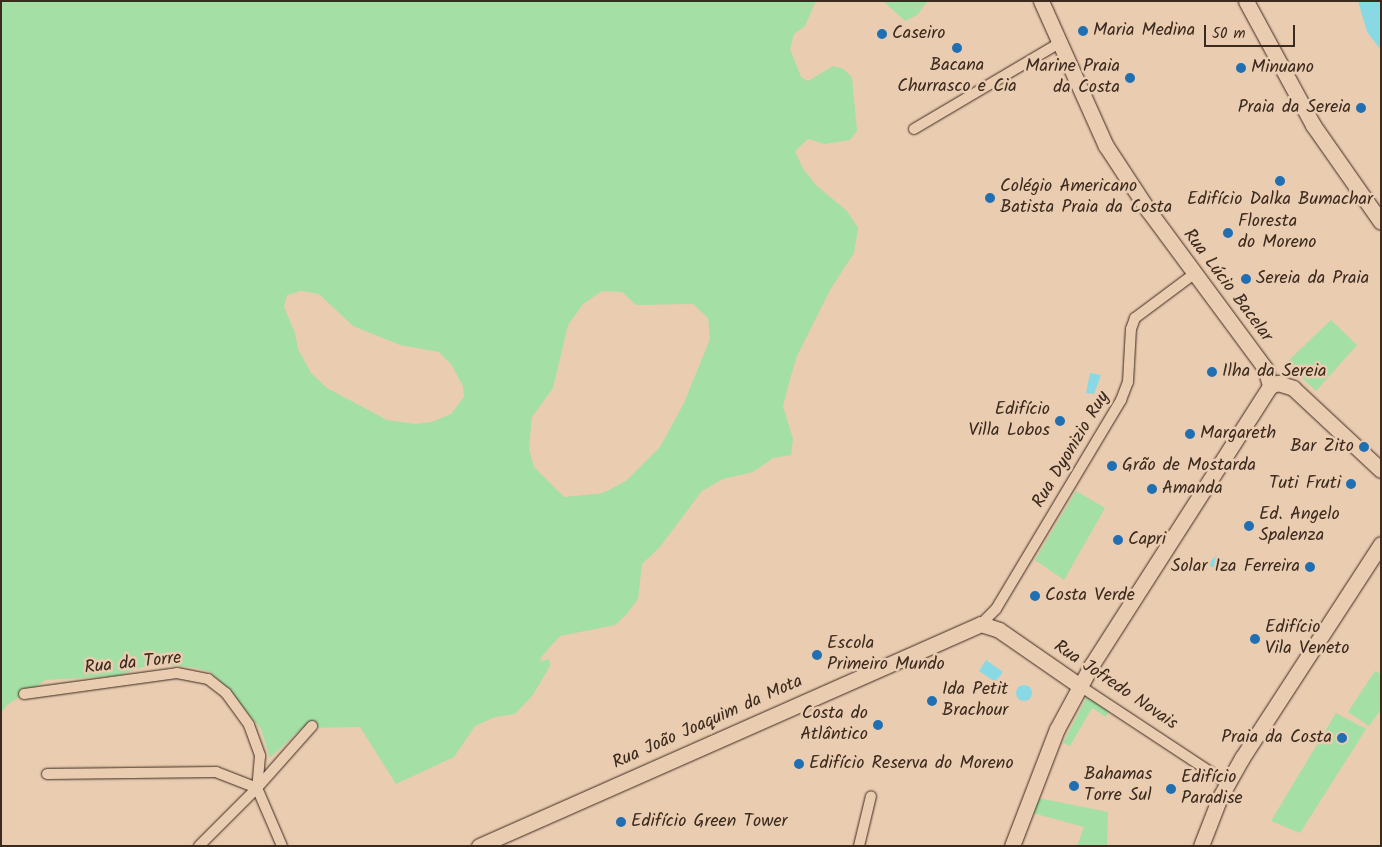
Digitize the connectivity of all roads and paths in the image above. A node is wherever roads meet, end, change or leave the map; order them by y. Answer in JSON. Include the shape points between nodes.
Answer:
{"nodes":[{"id":1,"x":1041,"y":1,"type":"edge"},
{"id":2,"x":1246,"y":1,"type":"edge"},
{"id":3,"x":1058,"y":44,"type":"junction"},
{"id":4,"x":914,"y":129,"type":"dead end"},
{"id":5,"x":1381,"y":222,"type":"edge"},
{"id":6,"x":1194,"y":274,"type":"junction"},
{"id":7,"x":1270,"y":386,"type":"junction"},
{"id":8,"x":1381,"y":470,"type":"edge"},
{"id":9,"x":1381,"y":544,"type":"edge"},
{"id":10,"x":981,"y":624,"type":"junction"},
{"id":11,"x":1080,"y":686,"type":"junction"},
{"id":12,"x":24,"y":694,"type":"dead end"},
{"id":13,"x":312,"y":726,"type":"dead end"},
{"id":14,"x":47,"y":774,"type":"dead end"},
{"id":15,"x":1227,"y":783,"type":"junction"},
{"id":16,"x":257,"y":788,"type":"junction"},
{"id":17,"x":871,"y":796,"type":"dead end"},
{"id":18,"x":200,"y":846,"type":"edge"},
{"id":19,"x":282,"y":846,"type":"edge"},
{"id":20,"x":479,"y":846,"type":"edge"},
{"id":21,"x":860,"y":846,"type":"edge"},
{"id":22,"x":1012,"y":846,"type":"edge"},
{"id":23,"x":1201,"y":846,"type":"edge"}],
"edges":[{"from":1,"to":3,"type":"street","name":"Rua Lúcio Bacelar"},
{"from":2,"to":5,"type":"street","via":[[1313,125]]},
{"from":3,"to":4,"type":"street"},
{"from":3,"to":6,"type":"street","name":"Rua Lúcio Bacelar","via":[[1106,146]]},
{"from":6,"to":7,"type":"street","name":"Rua Lúcio Bacelar","via":[[1265,368]]},
{"from":6,"to":10,"type":"street","name":"Rua Dyonizio Ruy","via":[[1135,318],[1131,329],[1128,382],[1122,400],[996,609]]},
{"from":7,"to":8,"type":"street","via":[[1278,383],[1293,388]]},
{"from":7,"to":11,"type":"street"},
{"from":9,"to":15,"type":"street"},
{"from":10,"to":11,"type":"street","name":"Rua Jofredo Novais","via":[[998,630]]},
{"from":10,"to":20,"type":"street","name":"Rua João Joaquim da Mota"},
{"from":11,"to":15,"type":"street","name":"Rua Jofredo Novais"},
{"from":11,"to":22,"type":"street","via":[[1046,752]]},
{"from":12,"to":16,"type":"street","name":"Rua da Torre","via":[[177,673],[208,678],[226,693],[250,725],[260,756]]},
{"from":13,"to":16,"type":"street"},
{"from":14,"to":16,"type":"street","via":[[216,772]]},
{"from":15,"to":23,"type":"street"},
{"from":16,"to":18,"type":"street"},
{"from":16,"to":19,"type":"street"},
{"from":17,"to":21,"type":"street"}]}
